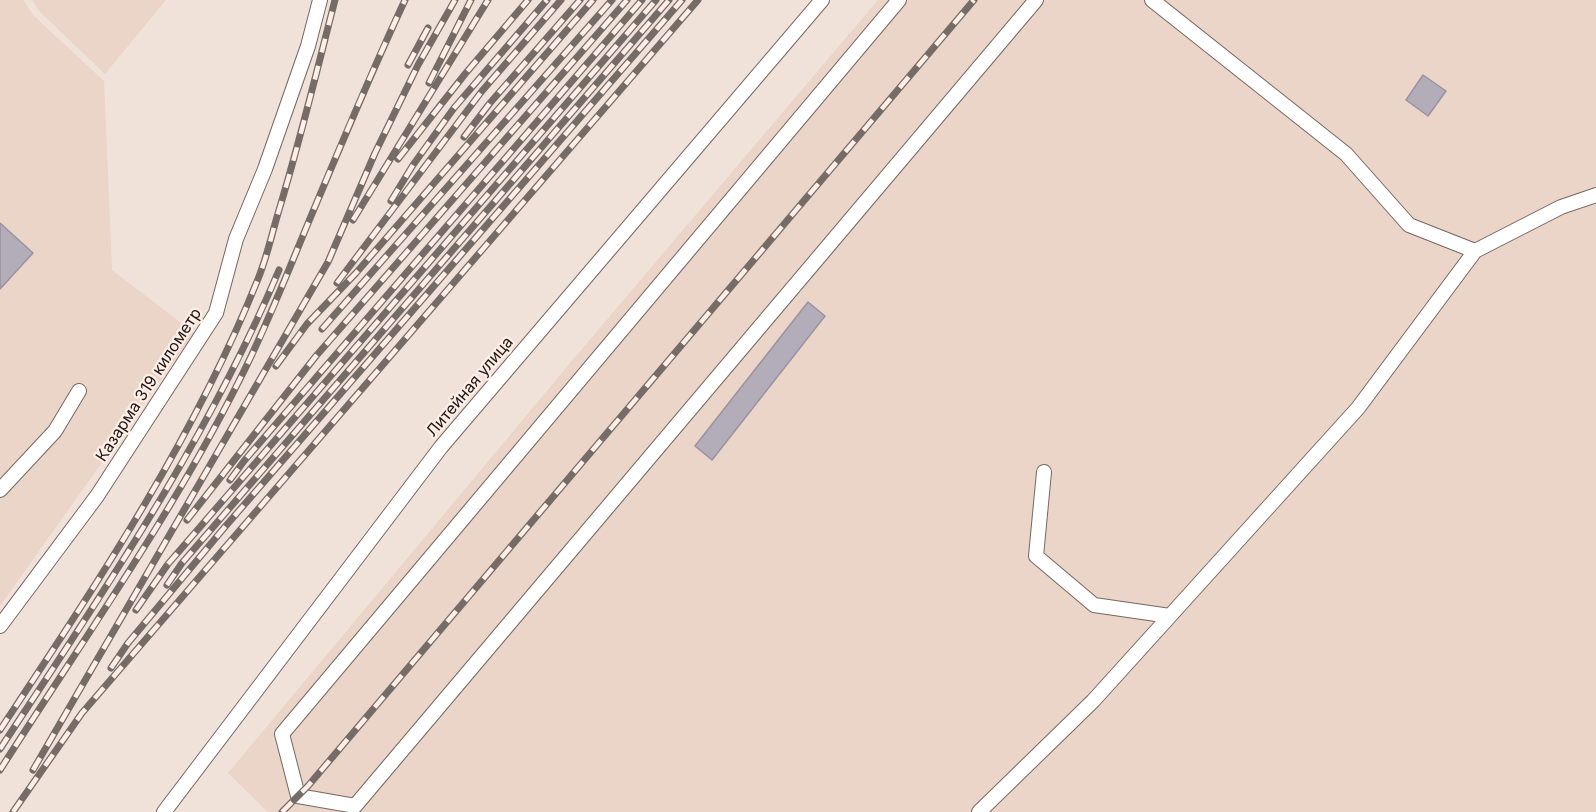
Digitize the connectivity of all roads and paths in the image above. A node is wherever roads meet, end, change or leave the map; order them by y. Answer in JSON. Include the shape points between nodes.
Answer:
{"nodes":[{"id":1,"x":320,"y":0,"type":"edge"},
{"id":2,"x":822,"y":0,"type":"edge"},
{"id":3,"x":899,"y":0,"type":"edge"},
{"id":4,"x":1036,"y":0,"type":"edge"},
{"id":5,"x":1152,"y":0,"type":"edge"},
{"id":6,"x":1596,"y":195,"type":"edge"},
{"id":7,"x":1475,"y":251,"type":"junction"},
{"id":8,"x":79,"y":391,"type":"dead end"},
{"id":9,"x":1044,"y":472,"type":"dead end"},
{"id":10,"x":0,"y":489,"type":"edge"},
{"id":11,"x":1170,"y":616,"type":"junction"},
{"id":12,"x":0,"y":626,"type":"edge"},
{"id":13,"x":164,"y":812,"type":"edge"},
{"id":14,"x":979,"y":812,"type":"edge"}],
"edges":[{"from":1,"to":12,"type":"lane","name":"Казарма 319 километр","via":[[265,169],[236,239],[216,313],[96,496]]},
{"from":2,"to":13,"type":"lane","name":"Литейная улица","via":[[441,447]]},
{"from":3,"to":4,"type":"lane","via":[[282,734],[298,796],[355,806]]},
{"from":5,"to":7,"type":"lane","via":[[1346,154],[1409,225]]},
{"from":6,"to":7,"type":"lane","via":[[1561,207]]},
{"from":7,"to":11,"type":"lane","via":[[1358,408]]},
{"from":8,"to":10,"type":"lane","via":[[55,431]]},
{"from":9,"to":11,"type":"lane","via":[[1036,556],[1094,604]]},
{"from":11,"to":14,"type":"lane","via":[[1093,701]]}]}
